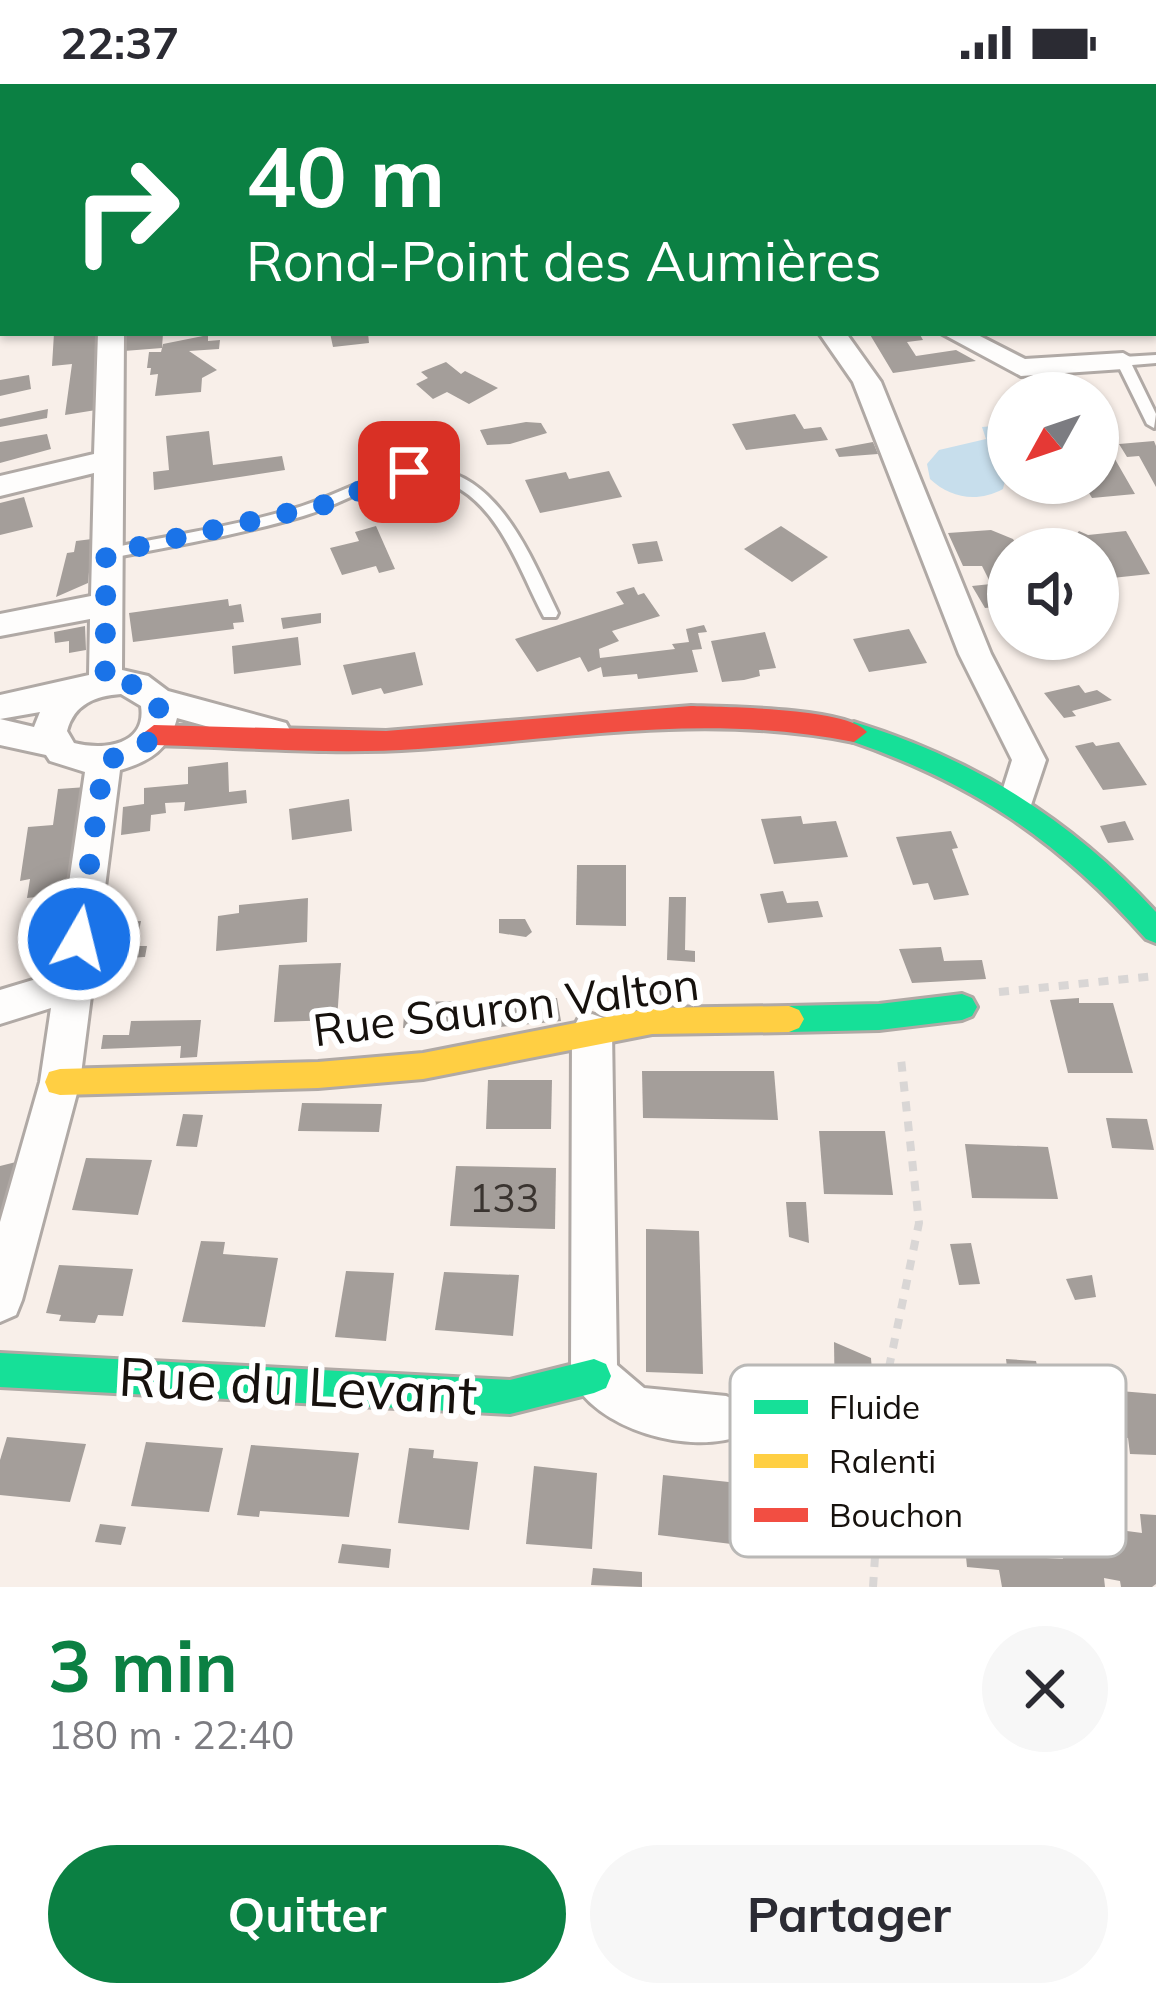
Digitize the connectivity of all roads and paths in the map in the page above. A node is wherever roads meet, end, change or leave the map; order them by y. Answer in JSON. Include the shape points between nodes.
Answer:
{"nodes":[{"id":1,"x":111,"y":336,"type":"edge"},
{"id":2,"x":834,"y":336,"type":"edge"},
{"id":3,"x":960,"y":336,"type":"edge"},
{"id":4,"x":1156,"y":359,"type":"edge"},
{"id":5,"x":1123,"y":361,"type":"junction"},
{"id":6,"x":1154,"y":424,"type":"edge"},
{"id":7,"x":109,"y":460,"type":"junction"},
{"id":8,"x":0,"y":486,"type":"edge"},
{"id":9,"x":106,"y":554,"type":"junction"},
{"id":10,"x":104,"y":604,"type":"junction"},
{"id":11,"x":550,"y":614,"type":"dead end"},
{"id":12,"x":0,"y":625,"type":"edge"},
{"id":13,"x":89,"y":688,"type":"junction"},
{"id":14,"x":0,"y":707,"type":"edge"},
{"id":15,"x":155,"y":718,"type":"junction"},
{"id":16,"x":0,"y":732,"type":"edge"},
{"id":17,"x":295,"y":738,"type":"joint"},
{"id":18,"x":54,"y":744,"type":"junction"},
{"id":19,"x":104,"y":762,"type":"junction"},
{"id":20,"x":1018,"y":798,"type":"junction"},
{"id":21,"x":1156,"y":932,"type":"edge"},
{"id":22,"x":1156,"y":976,"type":"edge"},
{"id":23,"x":73,"y":984,"type":"junction"},
{"id":24,"x":0,"y":1007,"type":"edge"},
{"id":25,"x":962,"y":1007,"type":"joint"},
{"id":26,"x":592,"y":1031,"type":"junction"},
{"id":27,"x":899,"y":1038,"type":"dead end"},
{"id":28,"x":60,"y":1082,"type":"junction"},
{"id":29,"x":0,"y":1300,"type":"edge"},
{"id":30,"x":889,"y":1365,"type":"edge"},
{"id":31,"x":0,"y":1370,"type":"edge"},
{"id":32,"x":594,"y":1376,"type":"junction"},
{"id":33,"x":726,"y":1419,"type":"dead end"},
{"id":34,"x":875,"y":1557,"type":"edge"},
{"id":35,"x":873,"y":1587,"type":"edge"}],
"edges":[{"from":1,"to":7,"type":"street"},
{"from":2,"to":20,"type":"street","via":[[867,382],[975,654],[1029,760]]},
{"from":3,"to":5,"type":"street","via":[[1021,368]]},
{"from":4,"to":5,"type":"lane"},
{"from":5,"to":6,"type":"lane"},
{"from":7,"to":8,"type":"street"},
{"from":7,"to":9,"type":"street"},
{"from":9,"to":10,"type":"street"},
{"from":9,"to":11,"type":"lane","via":[[323,505],[409,472],[429,474],[491,506]]},
{"from":10,"to":12,"type":"street"},
{"from":10,"to":13,"type":"street"},
{"from":13,"to":14,"type":"street"},
{"from":13,"to":15,"type":"street","via":[[136,685]]},
{"from":13,"to":18,"type":"street","via":[[52,718]]},
{"from":15,"to":17,"type":"street"},
{"from":15,"to":19,"type":"street","via":[[133,753]]},
{"from":16,"to":18,"type":"street"},
{"from":17,"to":20,"type":"street","via":[[373,741],[722,713],[785,718],[857,730]]},
{"from":18,"to":19,"type":"street","via":[[74,759]]},
{"from":19,"to":23,"type":"street"},
{"from":20,"to":21,"type":"street","via":[[1118,882]]},
{"from":22,"to":25,"type":"path","via":[[1005,989]]},
{"from":23,"to":24,"type":"street"},
{"from":23,"to":28,"type":"street"},
{"from":25,"to":26,"type":"street","name":"Rue Sauron Valton","via":[[879,1017],[652,1021]]},
{"from":26,"to":28,"type":"street","name":"Rue Sauron Valton","via":[[423,1066]]},
{"from":26,"to":32,"type":"street"},
{"from":27,"to":30,"type":"path","via":[[919,1223]]},
{"from":28,"to":29,"type":"street"},
{"from":31,"to":32,"type":"street","name":"Rue du Levant","via":[[509,1397]]},
{"from":32,"to":33,"type":"street","via":[[634,1410]]},
{"from":34,"to":35,"type":"path"}]}
